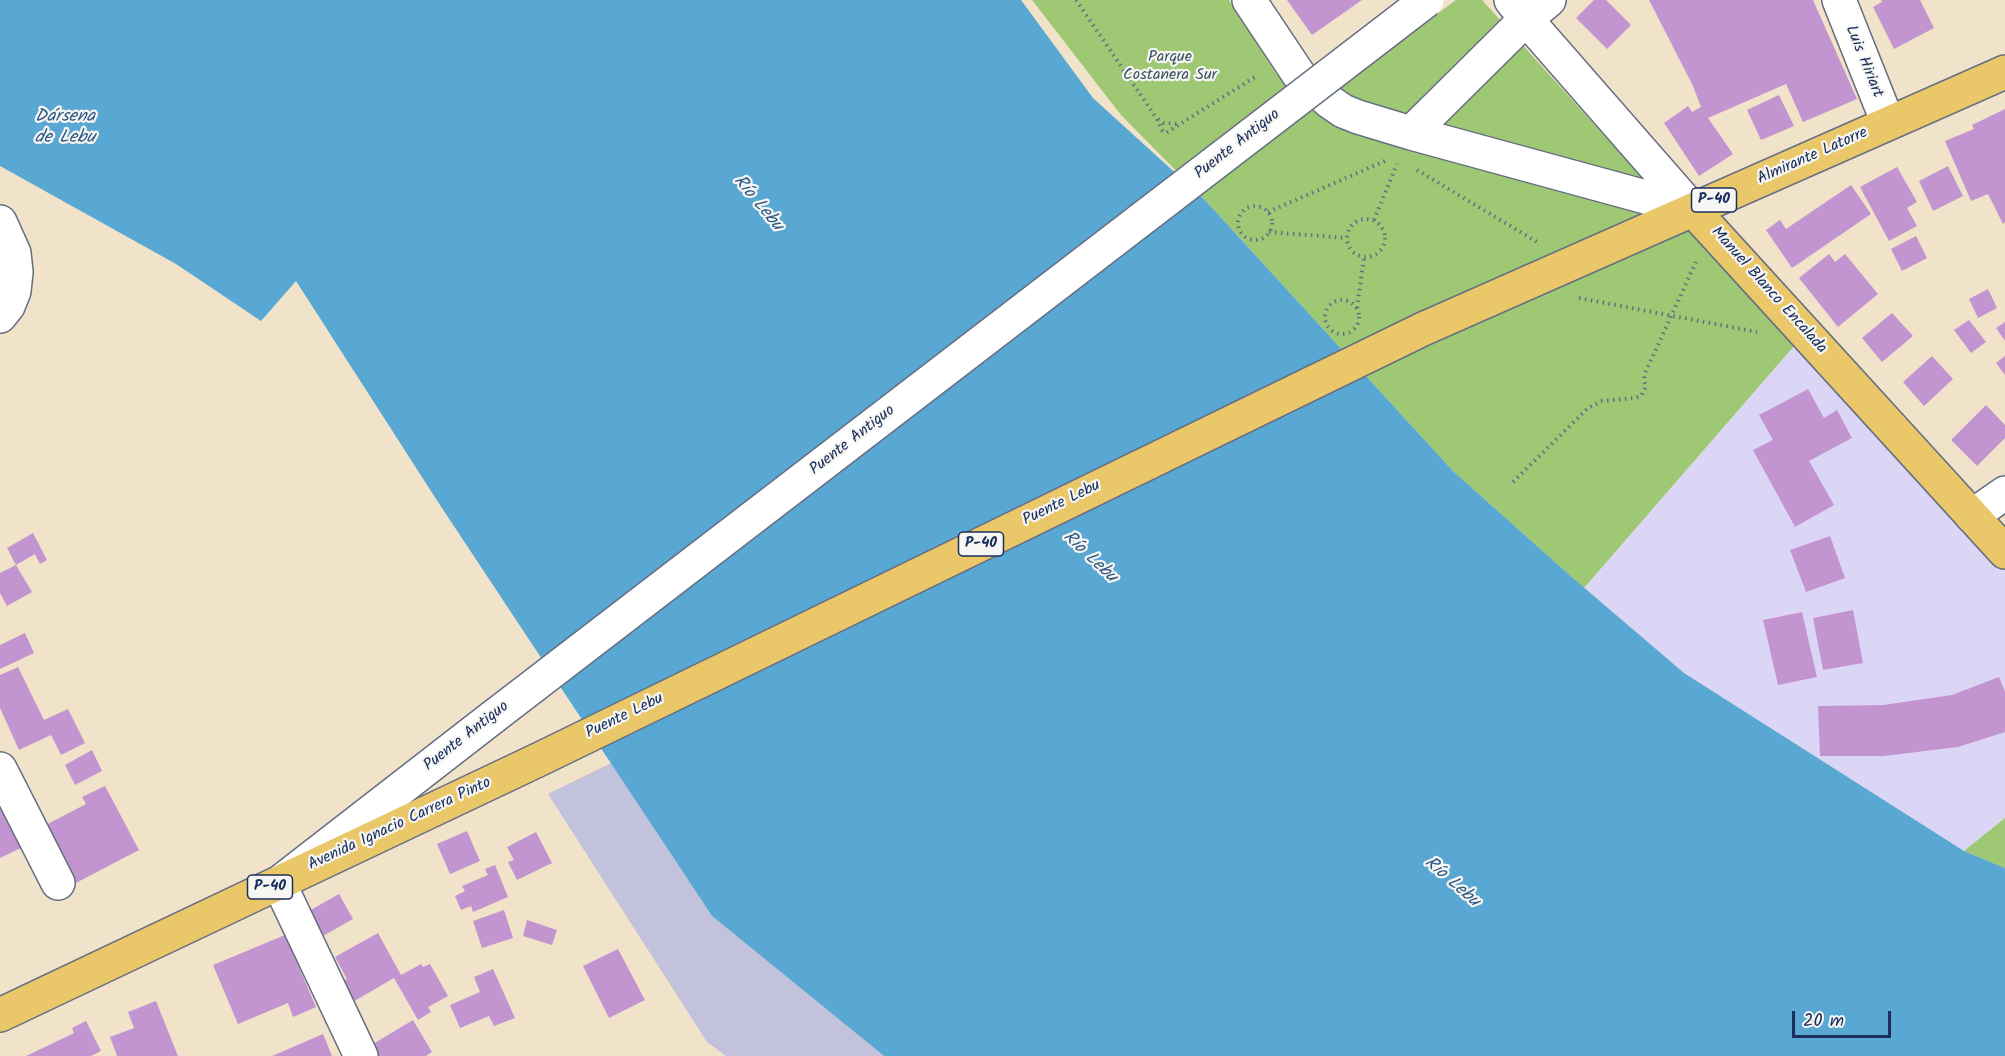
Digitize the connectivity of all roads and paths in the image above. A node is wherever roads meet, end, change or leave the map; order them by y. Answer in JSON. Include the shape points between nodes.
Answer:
{"nodes":[{"id":1,"x":1076,"y":0,"type":"edge"},
{"id":2,"x":1249,"y":0,"type":"edge"},
{"id":3,"x":1427,"y":0,"type":"edge"},
{"id":4,"x":1839,"y":0,"type":"edge"},
{"id":5,"x":1529,"y":6,"type":"edge"},
{"id":6,"x":1292,"y":66,"type":"junction"},
{"id":7,"x":2005,"y":72,"type":"edge"},
{"id":8,"x":1157,"y":118,"type":"junction"},
{"id":9,"x":1182,"y":123,"type":"junction"},
{"id":10,"x":1888,"y":123,"type":"junction"},
{"id":11,"x":1406,"y":144,"type":"junction"},
{"id":12,"x":1268,"y":212,"type":"junction"},
{"id":13,"x":1,"y":218,"type":"edge"},
{"id":14,"x":1702,"y":219,"type":"junction"},
{"id":15,"x":1374,"y":220,"type":"junction"},
{"id":16,"x":1269,"y":232,"type":"junction"},
{"id":17,"x":1346,"y":238,"type":"junction"},
{"id":18,"x":1365,"y":257,"type":"junction"},
{"id":19,"x":1572,"y":263,"type":"junction"},
{"id":20,"x":1578,"y":298,"type":"dead end"},
{"id":21,"x":1357,"y":309,"type":"junction"},
{"id":22,"x":1672,"y":315,"type":"junction"},
{"id":23,"x":0,"y":316,"type":"edge"},
{"id":24,"x":1423,"y":329,"type":"joint"},
{"id":25,"x":1758,"y":332,"type":"dead end"},
{"id":26,"x":1513,"y":482,"type":"dead end"},
{"id":27,"x":2005,"y":493,"type":"edge"},
{"id":28,"x":1972,"y":516,"type":"junction"},
{"id":29,"x":2005,"y":552,"type":"edge"},
{"id":30,"x":540,"y":759,"type":"joint"},
{"id":31,"x":0,"y":769,"type":"edge"},
{"id":32,"x":58,"y":883,"type":"dead end"},
{"id":33,"x":279,"y":883,"type":"junction"},
{"id":34,"x":0,"y":1015,"type":"edge"},
{"id":35,"x":361,"y":1056,"type":"edge"}],
"edges":[{"from":1,"to":8,"type":"path"},
{"from":2,"to":6,"type":"street"},
{"from":3,"to":33,"type":"street","name":"Puente Antiguo","bridge":true},
{"from":4,"to":10,"type":"street","name":"Luis Hiriart"},
{"from":5,"to":11,"type":"street"},
{"from":5,"to":14,"type":"street","name":"Manuel Blanco Encalada"},
{"from":6,"to":9,"type":"path"},
{"from":6,"to":11,"type":"street","via":[[1329,102]]},
{"from":7,"to":10,"type":"main road","name":"Almirante Latorre","number":"P-40"},
{"from":8,"to":9,"type":"path","via":[[1174,125]]},
{"from":8,"to":9,"type":"path","via":[[1167,133]]},
{"from":10,"to":14,"type":"main road","name":"Almirante Latorre","number":"P-40"},
{"from":11,"to":12,"type":"path"},
{"from":11,"to":14,"type":"street"},
{"from":11,"to":15,"type":"path"},
{"from":11,"to":19,"type":"path","via":[[1421,173]]},
{"from":12,"to":16,"type":"path","via":[[1272,222]]},
{"from":12,"to":16,"type":"path","via":[[1258,207],[1247,208],[1239,217],[1238,228],[1251,240],[1262,239]]},
{"from":13,"to":23,"type":"street","via":[[14,253],[16,272],[14,291]]},
{"from":14,"to":19,"type":"main road","name":"Almirante Latorre","number":"P-40"},
{"from":14,"to":22,"type":"path"},
{"from":14,"to":28,"type":"main road","name":"Manuel Blanco Encalada"},
{"from":15,"to":17,"type":"path","via":[[1355,222]]},
{"from":15,"to":18,"type":"path","via":[[1383,229],[1385,241],[1374,256]]},
{"from":16,"to":17,"type":"path"},
{"from":17,"to":18,"type":"path","via":[[1350,250]]},
{"from":18,"to":21,"type":"path"},
{"from":19,"to":24,"type":"main road","name":"Almirante Latorre","number":"P-40"},
{"from":20,"to":22,"type":"path"},
{"from":21,"to":21,"type":"path","via":[[1350,301],[1333,301],[1325,310],[1325,322],[1338,334],[1349,333],[1359,320]]},
{"from":22,"to":25,"type":"path"},
{"from":22,"to":26,"type":"path","via":[[1645,373],[1646,387],[1641,396],[1602,400],[1588,408]]},
{"from":24,"to":30,"type":"main road","name":"Puente Lebu","number":"P-40"},
{"from":27,"to":28,"type":"street"},
{"from":28,"to":29,"type":"main road","name":"Manuel Blanco Encalada"},
{"from":30,"to":33,"type":"main road","name":"Avenida Ignacio Carrera Pinto","number":"P-40"},
{"from":31,"to":32,"type":"street"},
{"from":33,"to":34,"type":"main road","name":"Avenida Ignacio Carrera Pinto","number":"P-40"},
{"from":33,"to":35,"type":"street"}]}
